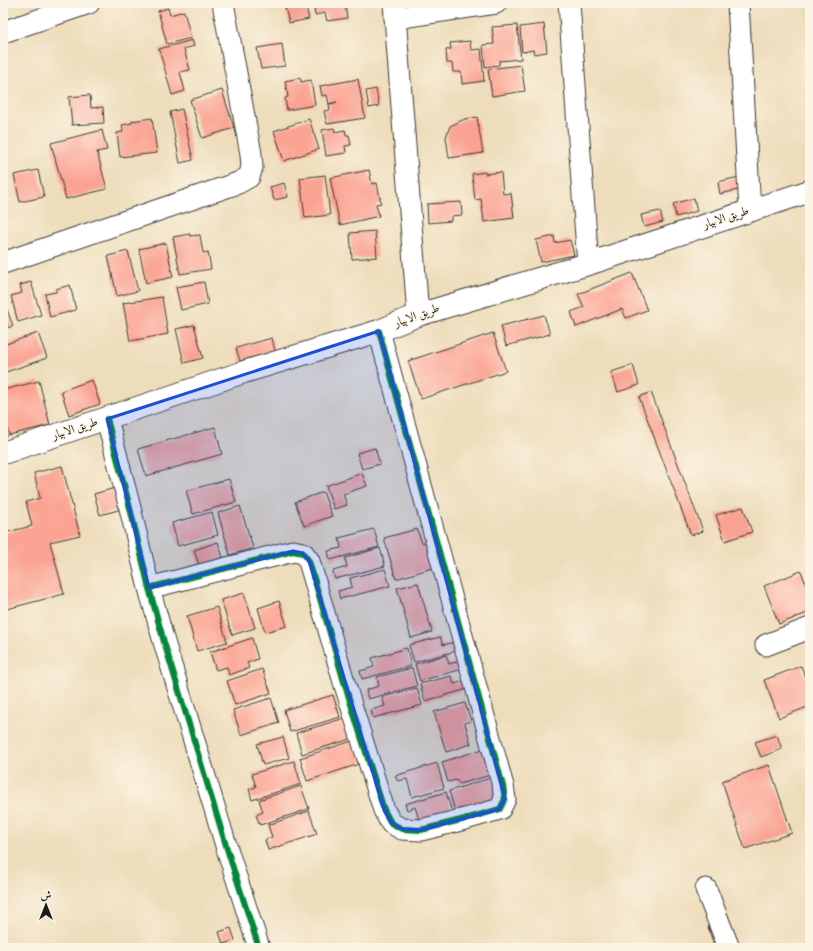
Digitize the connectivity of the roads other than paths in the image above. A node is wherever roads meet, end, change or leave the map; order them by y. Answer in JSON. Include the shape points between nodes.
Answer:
{"nodes":[{"id":1,"x":89,"y":3,"type":"edge"},
{"id":2,"x":223,"y":3,"type":"edge"},
{"id":3,"x":496,"y":3,"type":"edge"},
{"id":4,"x":569,"y":3,"type":"edge"},
{"id":5,"x":738,"y":3,"type":"edge"},
{"id":6,"x":394,"y":10,"type":"edge"},
{"id":7,"x":3,"y":32,"type":"edge"},
{"id":8,"x":810,"y":192,"type":"edge"},
{"id":9,"x":750,"y":210,"type":"junction"},
{"id":10,"x":3,"y":263,"type":"edge"},
{"id":11,"x":588,"y":264,"type":"junction"},
{"id":12,"x":418,"y":315,"type":"junction"},
{"id":13,"x":378,"y":331,"type":"junction"},
{"id":14,"x":107,"y":418,"type":"junction"},
{"id":15,"x":3,"y":453,"type":"edge"},
{"id":16,"x":149,"y":588,"type":"junction"},
{"id":17,"x":810,"y":628,"type":"edge"},
{"id":18,"x":766,"y":645,"type":"dead end"},
{"id":19,"x":706,"y":889,"type":"dead end"},
{"id":20,"x":259,"y":948,"type":"edge"},
{"id":21,"x":728,"y":948,"type":"edge"}],
"edges":[{"from":1,"to":7,"type":"street"},
{"from":2,"to":10,"type":"street","via":[[252,154],[249,177],[238,183]]},
{"from":3,"to":6,"type":"street"},
{"from":4,"to":11,"type":"street"},
{"from":5,"to":9,"type":"street"},
{"from":6,"to":12,"type":"street"},
{"from":8,"to":9,"type":"main road","name":"طريق الابيار"},
{"from":9,"to":11,"type":"main road","name":"طريق الابيار"},
{"from":11,"to":12,"type":"main road","name":"طريق الابيار"},
{"from":12,"to":13,"type":"main road","name":"طريق الابيار"},
{"from":13,"to":14,"type":"main road","name":"طريق الابيار"},
{"from":13,"to":16,"type":"street","via":[[503,786],[505,799],[500,809],[421,830],[402,828],[391,823],[384,810],[309,561],[303,553],[293,551]]},
{"from":14,"to":15,"type":"main road","name":"طريق الابيار"},
{"from":14,"to":16,"type":"street"},
{"from":16,"to":20,"type":"street"},
{"from":17,"to":18,"type":"street"},
{"from":19,"to":21,"type":"street"}]}
